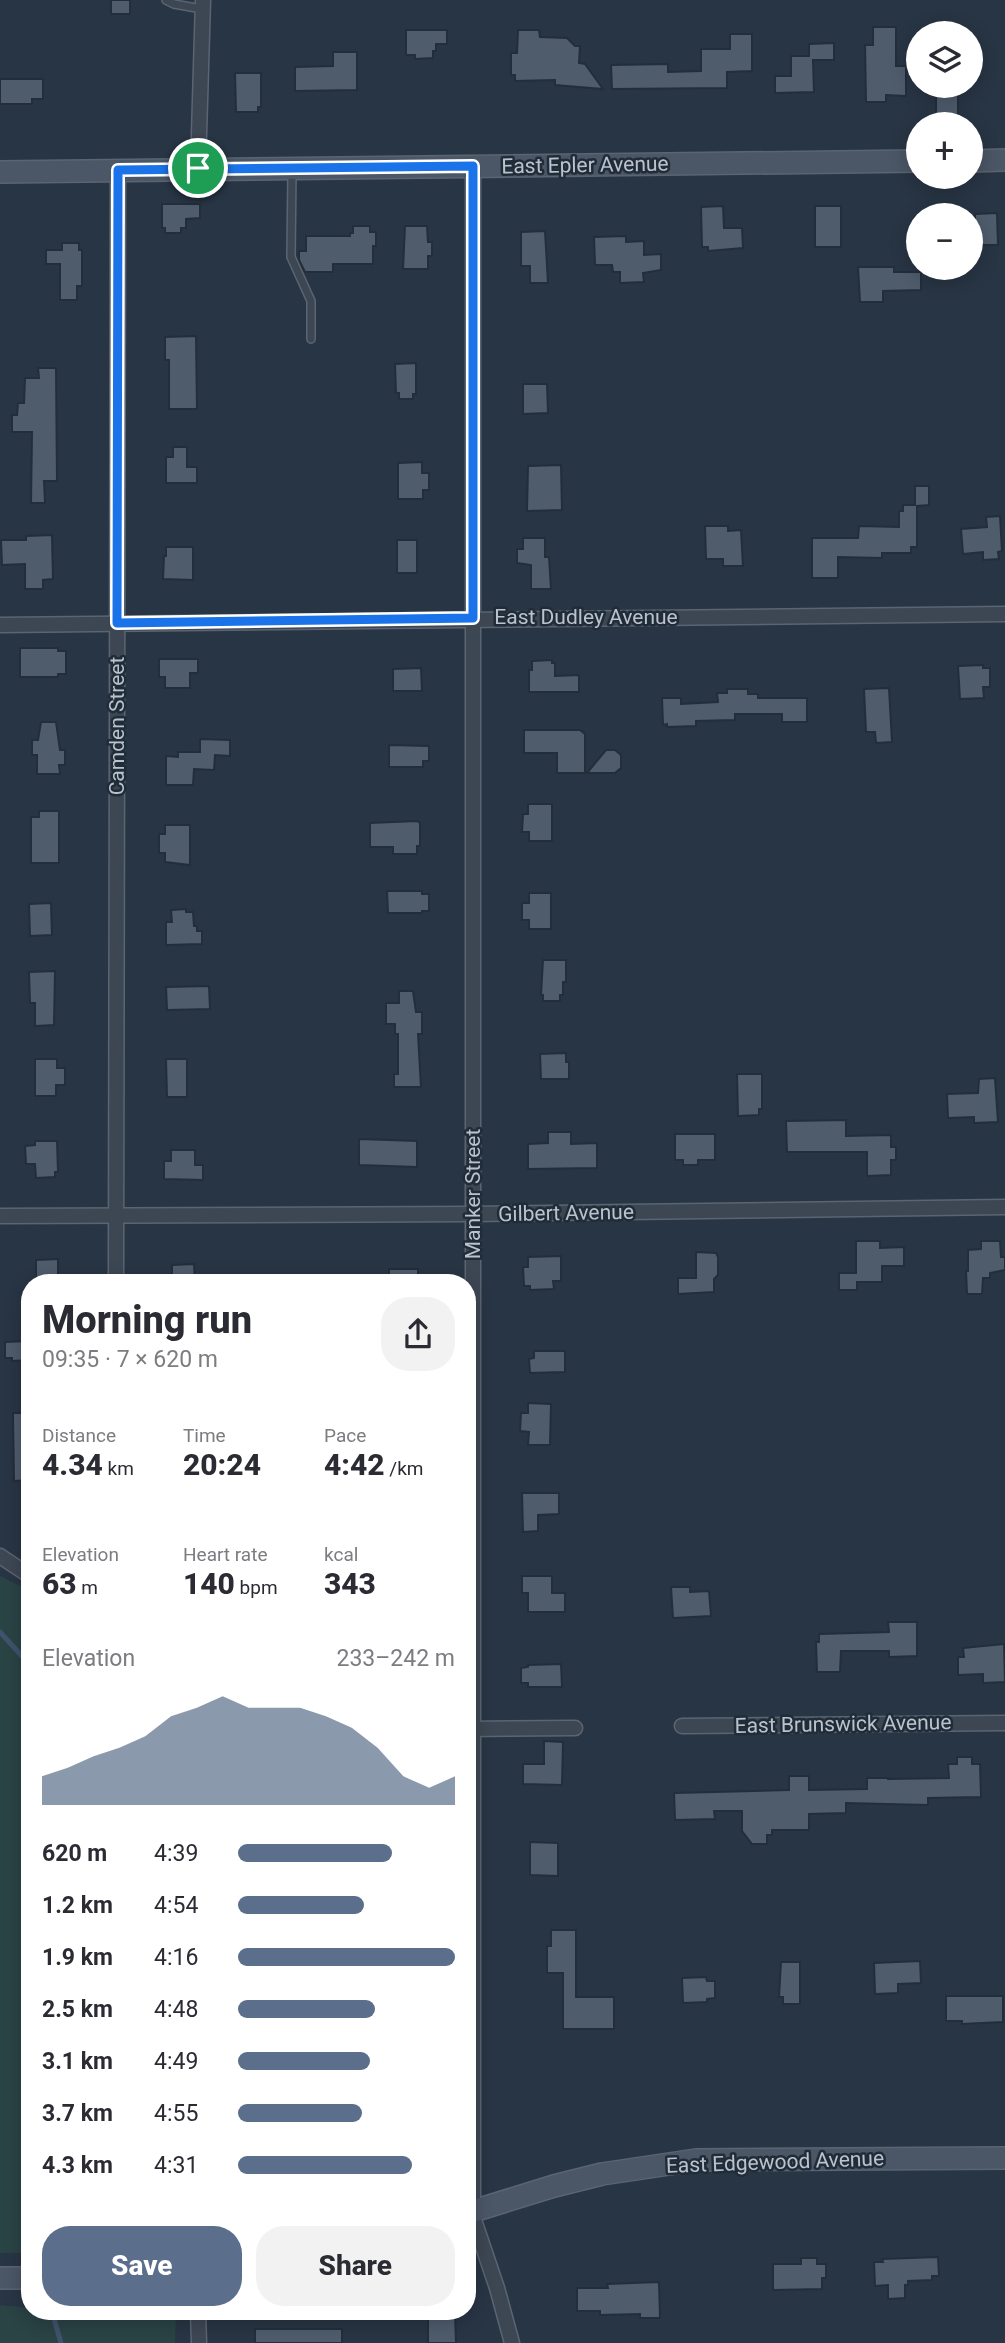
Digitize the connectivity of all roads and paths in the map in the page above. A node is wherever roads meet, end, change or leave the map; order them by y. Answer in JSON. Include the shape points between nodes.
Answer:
{"nodes":[{"id":1,"x":166,"y":0,"type":"edge"},
{"id":2,"x":203,"y":4,"type":"edge"},
{"id":3,"x":1005,"y":160,"type":"edge"},
{"id":4,"x":906,"y":161,"type":"edge"},
{"id":5,"x":983,"y":161,"type":"edge"},
{"id":6,"x":473,"y":166,"type":"junction"},
{"id":7,"x":292,"y":167,"type":"junction"},
{"id":8,"x":198,"y":168,"type":"junction"},
{"id":9,"x":118,"y":170,"type":"junction"},
{"id":10,"x":0,"y":172,"type":"edge"},
{"id":11,"x":311,"y":339,"type":"dead end"},
{"id":12,"x":1005,"y":614,"type":"edge"},
{"id":13,"x":473,"y":618,"type":"junction"},
{"id":14,"x":117,"y":623,"type":"junction"},
{"id":15,"x":0,"y":625,"type":"edge"},
{"id":16,"x":1005,"y":1207,"type":"edge"},
{"id":17,"x":116,"y":1214,"type":"junction"},
{"id":18,"x":472,"y":1214,"type":"junction"},
{"id":19,"x":0,"y":1216,"type":"edge"},
{"id":20,"x":116,"y":1274,"type":"edge"},
{"id":21,"x":472,"y":1274,"type":"edge"},
{"id":22,"x":0,"y":1556,"type":"edge"},
{"id":23,"x":21,"y":1570,"type":"edge"},
{"id":24,"x":1005,"y":1723,"type":"edge"},
{"id":25,"x":682,"y":1726,"type":"dead end"},
{"id":26,"x":575,"y":1728,"type":"dead end"},
{"id":27,"x":476,"y":1729,"type":"edge"},
{"id":28,"x":1005,"y":2158,"type":"edge"},
{"id":29,"x":476,"y":2210,"type":"edge"},
{"id":30,"x":476,"y":2226,"type":"edge"},
{"id":31,"x":0,"y":2278,"type":"edge"},
{"id":32,"x":21,"y":2278,"type":"edge"},
{"id":33,"x":199,"y":2320,"type":"edge"},
{"id":34,"x":200,"y":2343,"type":"edge"},
{"id":35,"x":512,"y":2343,"type":"edge"}],
"edges":[{"from":1,"to":2,"type":"lane"},
{"from":2,"to":8,"type":"street"},
{"from":3,"to":5,"type":"street"},
{"from":4,"to":6,"type":"street","name":"East Epler Avenue"},
{"from":6,"to":7,"type":"street","name":"East Epler Avenue"},
{"from":6,"to":13,"type":"street","name":"Manker Street"},
{"from":7,"to":8,"type":"street","name":"East Epler Avenue"},
{"from":7,"to":11,"type":"lane","via":[[290,257],[311,301]]},
{"from":8,"to":9,"type":"street","name":"East Epler Avenue"},
{"from":9,"to":10,"type":"street","name":"East Epler Avenue"},
{"from":9,"to":14,"type":"street","name":"Camden Street"},
{"from":12,"to":13,"type":"street","name":"East Dudley Avenue"},
{"from":13,"to":14,"type":"street","name":"East Dudley Avenue"},
{"from":13,"to":18,"type":"street","name":"Manker Street"},
{"from":14,"to":15,"type":"street","name":"East Dudley Avenue"},
{"from":14,"to":17,"type":"street","name":"Camden Street"},
{"from":16,"to":18,"type":"street","name":"Gilbert Avenue"},
{"from":17,"to":18,"type":"street","name":"Gilbert Avenue"},
{"from":17,"to":19,"type":"street","name":"Gilbert Avenue"},
{"from":17,"to":20,"type":"street","name":"Camden Street"},
{"from":18,"to":21,"type":"street","name":"Manker Street"},
{"from":22,"to":23,"type":"street"},
{"from":24,"to":25,"type":"street","name":"East Brunswick Avenue"},
{"from":26,"to":27,"type":"street"},
{"from":28,"to":29,"type":"street","name":"East Edgewood Avenue","via":[[696,2160],[602,2174]]},
{"from":30,"to":35,"type":"street","name":"Manker Street"},
{"from":31,"to":32,"type":"street"},
{"from":33,"to":34,"type":"street"}]}
